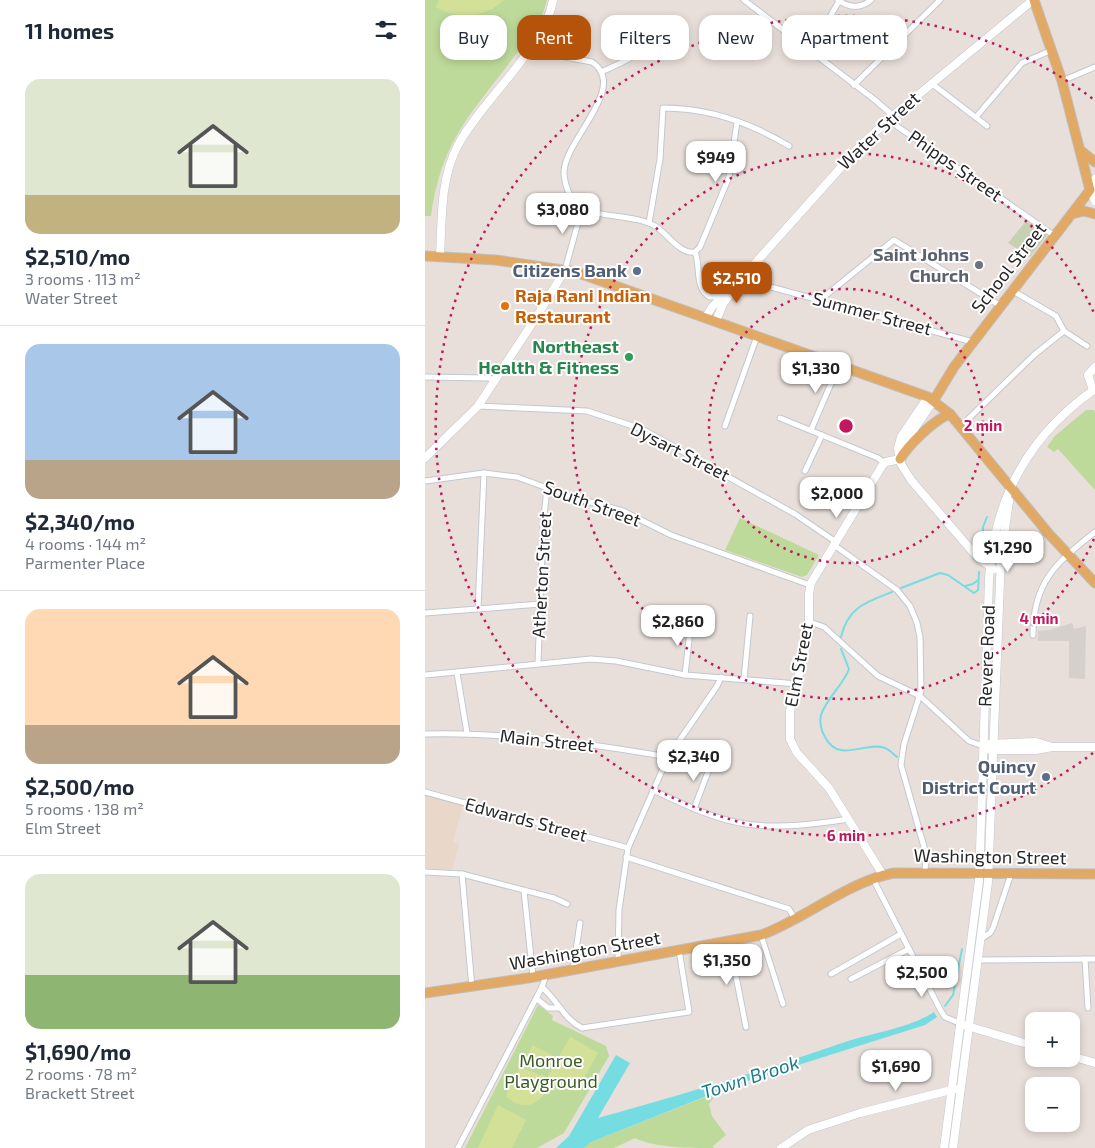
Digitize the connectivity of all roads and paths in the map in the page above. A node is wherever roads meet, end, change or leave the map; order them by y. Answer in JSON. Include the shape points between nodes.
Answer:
{"nodes":[{"id":1,"x":553,"y":0,"type":"edge"},
{"id":2,"x":744,"y":0,"type":"edge"},
{"id":3,"x":871,"y":0,"type":"edge"},
{"id":4,"x":940,"y":0,"type":"edge"},
{"id":5,"x":1034,"y":0,"type":"edge"},
{"id":6,"x":838,"y":1,"type":"edge"},
{"id":7,"x":549,"y":15,"type":"edge"},
{"id":8,"x":830,"y":15,"type":"edge"},
{"id":9,"x":782,"y":30,"type":"edge"},
{"id":10,"x":1052,"y":50,"type":"junction"},
{"id":11,"x":521,"y":60,"type":"edge"},
{"id":12,"x":583,"y":60,"type":"edge"},
{"id":13,"x":623,"y":60,"type":"edge"},
{"id":14,"x":821,"y":60,"type":"edge"},
{"id":15,"x":1095,"y":67,"type":"edge"},
{"id":16,"x":601,"y":72,"type":"junction"},
{"id":17,"x":1062,"y":80,"type":"junction"},
{"id":18,"x":931,"y":84,"type":"junction"},
{"id":19,"x":854,"y":85,"type":"junction"},
{"id":20,"x":891,"y":117,"type":"junction"},
{"id":21,"x":976,"y":117,"type":"junction"},
{"id":22,"x":737,"y":122,"type":"junction"},
{"id":23,"x":987,"y":126,"type":"dead end"},
{"id":24,"x":789,"y":146,"type":"dead end"},
{"id":25,"x":1078,"y":148,"type":"junction"},
{"id":26,"x":1095,"y":162,"type":"edge"},
{"id":27,"x":1095,"y":179,"type":"edge"},
{"id":28,"x":1093,"y":188,"type":"edge"},
{"id":29,"x":1095,"y":202,"type":"edge"},
{"id":30,"x":582,"y":208,"type":"junction"},
{"id":31,"x":1072,"y":214,"type":"junction"},
{"id":32,"x":1095,"y":214,"type":"edge"},
{"id":33,"x":649,"y":223,"type":"junction"},
{"id":34,"x":1055,"y":236,"type":"junction"},
{"id":35,"x":695,"y":252,"type":"junction"},
{"id":36,"x":425,"y":256,"type":"edge"},
{"id":37,"x":440,"y":257,"type":"junction"},
{"id":38,"x":565,"y":270,"type":"junction"},
{"id":39,"x":741,"y":279,"type":"junction"},
{"id":40,"x":1013,"y":291,"type":"junction"},
{"id":41,"x":721,"y":296,"type":"junction"},
{"id":42,"x":820,"y":300,"type":"junction"},
{"id":43,"x":1001,"y":306,"type":"junction"},
{"id":44,"x":707,"y":317,"type":"junction"},
{"id":45,"x":716,"y":321,"type":"junction"},
{"id":46,"x":1064,"y":331,"type":"junction"},
{"id":47,"x":757,"y":335,"type":"junction"},
{"id":48,"x":973,"y":342,"type":"junction"},
{"id":49,"x":1087,"y":346,"type":"dead end"},
{"id":50,"x":840,"y":364,"type":"junction"},
{"id":51,"x":1095,"y":367,"type":"edge"},
{"id":52,"x":425,"y":377,"type":"edge"},
{"id":53,"x":496,"y":380,"type":"junction"},
{"id":54,"x":1094,"y":391,"type":"edge"},
{"id":55,"x":931,"y":398,"type":"junction"},
{"id":56,"x":479,"y":406,"type":"junction"},
{"id":57,"x":950,"y":414,"type":"junction"},
{"id":58,"x":780,"y":418,"type":"dead end"},
{"id":59,"x":725,"y":426,"type":"dead end"},
{"id":60,"x":961,"y":426,"type":"junction"},
{"id":61,"x":811,"y":430,"type":"junction"},
{"id":62,"x":822,"y":435,"type":"junction"},
{"id":63,"x":425,"y":458,"type":"edge"},
{"id":64,"x":900,"y":459,"type":"junction"},
{"id":65,"x":884,"y":463,"type":"junction"},
{"id":66,"x":805,"y":471,"type":"dead end"},
{"id":67,"x":484,"y":473,"type":"junction"},
{"id":68,"x":425,"y":482,"type":"edge"},
{"id":69,"x":547,"y":488,"type":"junction"},
{"id":70,"x":1011,"y":488,"type":"junction"},
{"id":71,"x":1095,"y":532,"type":"edge"},
{"id":72,"x":835,"y":543,"type":"junction"},
{"id":73,"x":1067,"y":554,"type":"junction"},
{"id":74,"x":990,"y":566,"type":"junction"},
{"id":75,"x":1095,"y":583,"type":"edge"},
{"id":76,"x":811,"y":586,"type":"junction"},
{"id":77,"x":1000,"y":600,"type":"junction"},
{"id":78,"x":541,"y":604,"type":"junction"},
{"id":79,"x":478,"y":609,"type":"junction"},
{"id":80,"x":425,"y":613,"type":"edge"},
{"id":81,"x":750,"y":616,"type":"dead end"},
{"id":82,"x":691,"y":622,"type":"dead end"},
{"id":83,"x":810,"y":622,"type":"junction"},
{"id":84,"x":1033,"y":635,"type":"dead end"},
{"id":85,"x":538,"y":663,"type":"junction"},
{"id":86,"x":457,"y":673,"type":"junction"},
{"id":87,"x":425,"y":675,"type":"edge"},
{"id":88,"x":685,"y":675,"type":"junction"},
{"id":89,"x":721,"y":677,"type":"junction"},
{"id":90,"x":744,"y":679,"type":"junction"},
{"id":91,"x":798,"y":684,"type":"junction"},
{"id":92,"x":920,"y":696,"type":"junction"},
{"id":93,"x":467,"y":733,"type":"junction"},
{"id":94,"x":425,"y":734,"type":"edge"},
{"id":95,"x":983,"y":746,"type":"junction"},
{"id":96,"x":994,"y":747,"type":"junction"},
{"id":97,"x":1095,"y":747,"type":"edge"},
{"id":98,"x":668,"y":757,"type":"junction"},
{"id":99,"x":712,"y":761,"type":"dead end"},
{"id":100,"x":653,"y":790,"type":"junction"},
{"id":101,"x":425,"y":792,"type":"edge"},
{"id":102,"x":695,"y":809,"type":"junction"},
{"id":103,"x":850,"y":819,"type":"junction"},
{"id":104,"x":628,"y":848,"type":"junction"},
{"id":105,"x":626,"y":856,"type":"junction"},
{"id":106,"x":425,"y":872,"type":"edge"},
{"id":107,"x":925,"y":872,"type":"junction"},
{"id":108,"x":984,"y":873,"type":"junction"},
{"id":109,"x":462,"y":874,"type":"junction"},
{"id":110,"x":1011,"y":874,"type":"junction"},
{"id":111,"x":1095,"y":874,"type":"edge"},
{"id":112,"x":883,"y":875,"type":"junction"},
{"id":113,"x":873,"y":879,"type":"junction"},
{"id":114,"x":525,"y":890,"type":"junction"},
{"id":115,"x":567,"y":904,"type":"dead end"},
{"id":116,"x":796,"y":920,"type":"junction"},
{"id":117,"x":580,"y":923,"type":"dead end"},
{"id":118,"x":901,"y":934,"type":"junction"},
{"id":119,"x":761,"y":935,"type":"junction"},
{"id":120,"x":981,"y":939,"type":"junction"},
{"id":121,"x":729,"y":941,"type":"junction"},
{"id":122,"x":909,"y":949,"type":"junction"},
{"id":123,"x":679,"y":950,"type":"junction"},
{"id":124,"x":1085,"y":959,"type":"junction"},
{"id":125,"x":1095,"y":959,"type":"edge"},
{"id":126,"x":978,"y":960,"type":"junction"},
{"id":127,"x":618,"y":961,"type":"junction"},
{"id":128,"x":573,"y":970,"type":"junction"},
{"id":129,"x":831,"y":974,"type":"dead end"},
{"id":130,"x":546,"y":975,"type":"junction"},
{"id":131,"x":533,"y":977,"type":"junction"},
{"id":132,"x":851,"y":979,"type":"dead end"},
{"id":133,"x":542,"y":987,"type":"junction"},
{"id":134,"x":472,"y":988,"type":"junction"},
{"id":135,"x":425,"y":993,"type":"edge"},
{"id":136,"x":537,"y":998,"type":"junction"},
{"id":137,"x":783,"y":1004,"type":"dead end"},
{"id":138,"x":558,"y":1008,"type":"junction"},
{"id":139,"x":1088,"y":1008,"type":"dead end"},
{"id":140,"x":959,"y":1023,"type":"junction"},
{"id":141,"x":746,"y":1027,"type":"dead end"},
{"id":142,"x":968,"y":1027,"type":"junction"},
{"id":143,"x":1025,"y":1043,"type":"edge"},
{"id":144,"x":1080,"y":1059,"type":"edge"},
{"id":145,"x":1095,"y":1063,"type":"edge"},
{"id":146,"x":951,"y":1089,"type":"junction"},
{"id":147,"x":960,"y":1089,"type":"junction"},
{"id":148,"x":458,"y":1148,"type":"edge"},
{"id":149,"x":781,"y":1148,"type":"edge"},
{"id":150,"x":943,"y":1148,"type":"edge"},
{"id":151,"x":953,"y":1148,"type":"edge"}],
"edges":[{"from":1,"to":7,"type":"main road"},
{"from":2,"to":9,"type":"street","name":"Phipps Street"},
{"from":3,"to":6,"type":"street","via":[[855,7]]},
{"from":4,"to":19,"type":"street"},
{"from":5,"to":10,"type":"main road"},
{"from":5,"to":18,"type":"main road","name":"Water Street"},
{"from":6,"to":8,"type":"street"},
{"from":10,"to":17,"type":"main road"},
{"from":10,"to":21,"type":"street","via":[[1022,63]]},
{"from":11,"to":37,"type":"main road","via":[[469,128],[453,157],[444,189]]},
{"from":12,"to":16,"type":"street"},
{"from":13,"to":16,"type":"street"},
{"from":14,"to":19,"type":"street","name":"Phipps Street"},
{"from":15,"to":17,"type":"street"},
{"from":16,"to":30,"type":"street","via":[[604,82],[602,95],[565,166],[569,190]]},
{"from":17,"to":25,"type":"main road"},
{"from":18,"to":20,"type":"main road","name":"Water Street"},
{"from":18,"to":21,"type":"street"},
{"from":19,"to":20,"type":"street","name":"Phipps Street"},
{"from":20,"to":34,"type":"street","name":"Phipps Street","via":[[891,122]]},
{"from":20,"to":39,"type":"main road","name":"Water Street","via":[[852,154]]},
{"from":21,"to":23,"type":"street"},
{"from":22,"to":24,"type":"street"},
{"from":22,"to":33,"type":"street","via":[[693,109],[663,108],[660,159]]},
{"from":22,"to":35,"type":"street","via":[[729,176],[700,247]]},
{"from":25,"to":26,"type":"main road"},
{"from":25,"to":28,"type":"main road"},
{"from":27,"to":28,"type":"main road","name":"School Street"},
{"from":28,"to":29,"type":"main road"},
{"from":28,"to":31,"type":"main road","name":"School Street"},
{"from":30,"to":33,"type":"street"},
{"from":30,"to":38,"type":"street"},
{"from":31,"to":32,"type":"main road","via":[[1084,211]]},
{"from":31,"to":34,"type":"main road","name":"School Street"},
{"from":33,"to":35,"type":"street","via":[[683,250]]},
{"from":34,"to":40,"type":"main road","name":"School Street"},
{"from":35,"to":41,"type":"street","via":[[703,292],[710,297]]},
{"from":36,"to":37,"type":"main road"},
{"from":37,"to":38,"type":"main road","via":[[485,259]]},
{"from":38,"to":44,"type":"main road"},
{"from":38,"to":53,"type":"main road"},
{"from":39,"to":41,"type":"main road","name":"Water Street"},
{"from":39,"to":42,"type":"street","name":"Summer Street"},
{"from":39,"to":45,"type":"main road","name":"Water Street","via":[[721,307]]},
{"from":40,"to":43,"type":"main road","name":"School Street"},
{"from":40,"to":46,"type":"street","via":[[1056,316]]},
{"from":41,"to":44,"type":"main road","name":"Water Street"},
{"from":42,"to":43,"type":"street","via":[[893,240]]},
{"from":42,"to":48,"type":"street","name":"Summer Street"},
{"from":43,"to":48,"type":"main road","name":"School Street"},
{"from":44,"to":45,"type":"main road"},
{"from":45,"to":47,"type":"main road"},
{"from":46,"to":49,"type":"street"},
{"from":46,"to":60,"type":"street","via":[[1034,355]]},
{"from":47,"to":50,"type":"main road"},
{"from":47,"to":59,"type":"street"},
{"from":48,"to":55,"type":"main road","name":"School Street"},
{"from":50,"to":55,"type":"main road"},
{"from":50,"to":61,"type":"street"},
{"from":51,"to":54,"type":"main road","via":[[1088,375]]},
{"from":52,"to":53,"type":"street"},
{"from":53,"to":56,"type":"main road"},
{"from":54,"to":70,"type":"main road","via":[[1068,408],[1046,431],[1027,457]]},
{"from":55,"to":57,"type":"main road"},
{"from":55,"to":64,"type":"main road"},
{"from":56,"to":63,"type":"main road"},
{"from":56,"to":72,"type":"street","name":"Dysart Street","via":[[587,411],[642,429],[795,514]]},
{"from":57,"to":60,"type":"main road"},
{"from":57,"to":64,"type":"main road","via":[[914,442]]},
{"from":58,"to":61,"type":"street"},
{"from":60,"to":70,"type":"main road"},
{"from":61,"to":62,"type":"street"},
{"from":62,"to":65,"type":"street"},
{"from":62,"to":66,"type":"street"},
{"from":64,"to":65,"type":"main road"},
{"from":64,"to":74,"type":"main road","via":[[911,480],[978,558]]},
{"from":65,"to":72,"type":"main road","name":"Elm Street"},
{"from":67,"to":68,"type":"street","name":"South Street"},
{"from":67,"to":69,"type":"street","name":"South Street","via":[[517,477]]},
{"from":67,"to":79,"type":"street"},
{"from":69,"to":76,"type":"street","name":"South Street","via":[[623,511],[671,535]]},
{"from":69,"to":78,"type":"street","name":"Atherton Street"},
{"from":70,"to":73,"type":"main road"},
{"from":70,"to":74,"type":"main road","name":"Revere Road","via":[[997,524]]},
{"from":70,"to":77,"type":"main road","name":"Revere Road","via":[[1003,536]]},
{"from":71,"to":73,"type":"street"},
{"from":72,"to":76,"type":"main road","name":"Elm Street"},
{"from":72,"to":92,"type":"street","name":"Dysart Street","via":[[897,590],[912,610],[920,633]]},
{"from":73,"to":75,"type":"main road"},
{"from":73,"to":84,"type":"street","via":[[1036,597]]},
{"from":74,"to":77,"type":"main road","via":[[996,572]]},
{"from":74,"to":95,"type":"main road","name":"Revere Road"},
{"from":76,"to":83,"type":"main road","name":"Elm Street"},
{"from":77,"to":96,"type":"main road","name":"Revere Road"},
{"from":78,"to":79,"type":"street"},
{"from":78,"to":85,"type":"street","name":"Atherton Street"},
{"from":79,"to":80,"type":"street"},
{"from":81,"to":90,"type":"street"},
{"from":82,"to":88,"type":"street"},
{"from":83,"to":91,"type":"main road","name":"Elm Street"},
{"from":83,"to":92,"type":"street","via":[[824,627],[882,678]]},
{"from":85,"to":86,"type":"street"},
{"from":85,"to":88,"type":"street","via":[[604,659]]},
{"from":86,"to":87,"type":"street"},
{"from":86,"to":93,"type":"street"},
{"from":88,"to":89,"type":"street"},
{"from":89,"to":90,"type":"street"},
{"from":89,"to":98,"type":"street"},
{"from":90,"to":91,"type":"street"},
{"from":91,"to":103,"type":"main road","name":"Elm Street","via":[[789,721],[790,739],[797,753],[824,781]]},
{"from":92,"to":95,"type":"street","via":[[969,741]]},
{"from":92,"to":107,"type":"street","name":"Dysart Street","via":[[904,744],[901,765],[926,854]]},
{"from":93,"to":94,"type":"street","name":"Main Street"},
{"from":93,"to":98,"type":"street","name":"Main Street","via":[[614,748]]},
{"from":95,"to":96,"type":"main road"},
{"from":95,"to":108,"type":"main road","name":"Revere Road"},
{"from":96,"to":97,"type":"main road","via":[[1036,742],[1052,747]]},
{"from":96,"to":108,"type":"main road","name":"Revere Road"},
{"from":98,"to":100,"type":"street"},
{"from":99,"to":102,"type":"street"},
{"from":100,"to":102,"type":"street"},
{"from":100,"to":104,"type":"street"},
{"from":101,"to":104,"type":"street","name":"Edwards Street"},
{"from":102,"to":103,"type":"street","via":[[747,824],[813,824]]},
{"from":103,"to":112,"type":"main road","name":"Elm Street"},
{"from":104,"to":105,"type":"street"},
{"from":105,"to":116,"type":"street","via":[[789,909]]},
{"from":105,"to":127,"type":"street","via":[[619,910]]},
{"from":106,"to":109,"type":"street"},
{"from":107,"to":108,"type":"main road","name":"Washington Street"},
{"from":107,"to":112,"type":"main road","name":"Washington Street"},
{"from":108,"to":110,"type":"main road","name":"Washington Street"},
{"from":108,"to":120,"type":"main road"},
{"from":108,"to":140,"type":"main road"},
{"from":109,"to":114,"type":"street"},
{"from":109,"to":134,"type":"street"},
{"from":110,"to":111,"type":"main road","name":"Washington Street"},
{"from":110,"to":120,"type":"street","via":[[990,933]]},
{"from":112,"to":113,"type":"main road","name":"Washington Street"},
{"from":113,"to":116,"type":"main road","name":"Washington Street"},
{"from":113,"to":118,"type":"street"},
{"from":114,"to":115,"type":"street"},
{"from":114,"to":131,"type":"street"},
{"from":116,"to":119,"type":"main road","name":"Washington Street"},
{"from":117,"to":128,"type":"street"},
{"from":118,"to":122,"type":"street"},
{"from":118,"to":129,"type":"street"},
{"from":119,"to":121,"type":"main road","name":"Washington Street"},
{"from":119,"to":137,"type":"street"},
{"from":120,"to":126,"type":"main road"},
{"from":121,"to":123,"type":"main road","name":"Washington Street"},
{"from":121,"to":141,"type":"street"},
{"from":122,"to":132,"type":"street"},
{"from":122,"to":140,"type":"street","via":[[941,1012]]},
{"from":123,"to":127,"type":"main road","name":"Washington Street"},
{"from":123,"to":138,"type":"street","via":[[689,1012],[582,1028]]},
{"from":124,"to":125,"type":"street"},
{"from":124,"to":126,"type":"street"},
{"from":124,"to":139,"type":"street"},
{"from":126,"to":142,"type":"main road"},
{"from":127,"to":128,"type":"main road","name":"Washington Street"},
{"from":128,"to":130,"type":"main road","name":"Washington Street"},
{"from":130,"to":131,"type":"main road","name":"Washington Street"},
{"from":130,"to":133,"type":"street"},
{"from":131,"to":134,"type":"main road","name":"Washington Street"},
{"from":133,"to":136,"type":"street"},
{"from":133,"to":138,"type":"street","via":[[555,998]]},
{"from":134,"to":135,"type":"main road","name":"Washington Street"},
{"from":136,"to":138,"type":"street","via":[[548,1008]]},
{"from":136,"to":148,"type":"street"},
{"from":140,"to":142,"type":"main road"},
{"from":140,"to":146,"type":"main road"},
{"from":142,"to":143,"type":"main road"},
{"from":142,"to":147,"type":"main road"},
{"from":144,"to":145,"type":"main road"},
{"from":146,"to":147,"type":"main road"},
{"from":146,"to":149,"type":"main road","via":[[807,1130]]},
{"from":146,"to":150,"type":"main road"},
{"from":147,"to":151,"type":"main road"}]}
